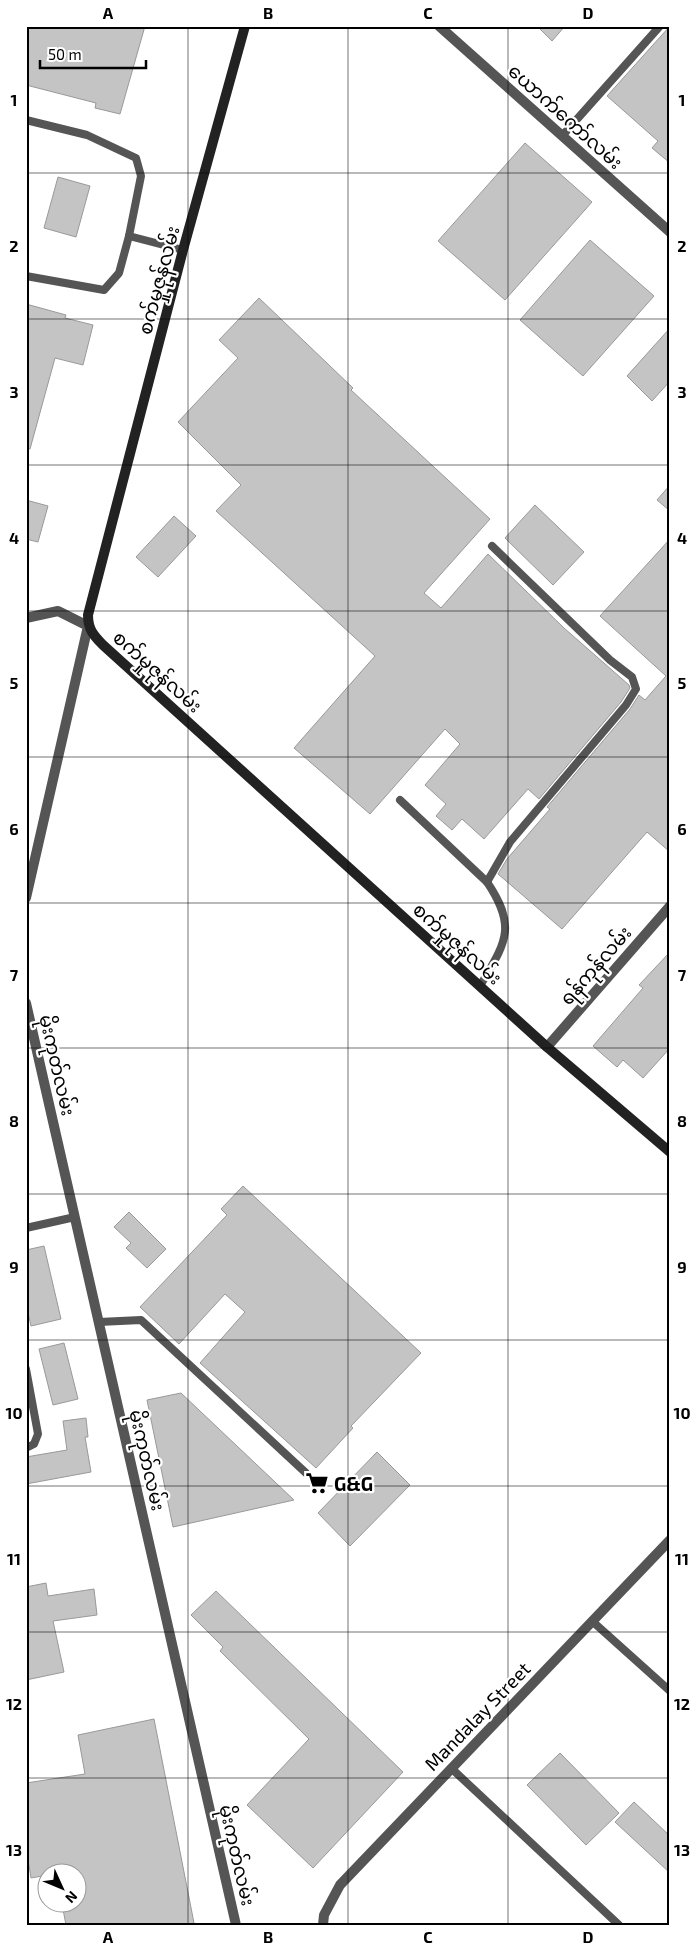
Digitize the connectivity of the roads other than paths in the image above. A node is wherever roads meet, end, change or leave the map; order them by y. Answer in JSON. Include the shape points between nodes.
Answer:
{"nodes":[{"id":1,"x":245,"y":26,"type":"edge"},
{"id":2,"x":439,"y":26,"type":"edge"},
{"id":3,"x":660,"y":26,"type":"edge"},
{"id":4,"x":26,"y":120,"type":"edge"},
{"id":5,"x":562,"y":136,"type":"junction"},
{"id":6,"x":670,"y":232,"type":"edge"},
{"id":7,"x":129,"y":236,"type":"junction"},
{"id":8,"x":183,"y":250,"type":"junction"},
{"id":9,"x":26,"y":276,"type":"edge"},
{"id":10,"x":492,"y":546,"type":"dead end"},
{"id":11,"x":26,"y":618,"type":"edge"},
{"id":12,"x":88,"y":626,"type":"junction"},
{"id":13,"x":400,"y":800,"type":"dead end"},
{"id":14,"x":487,"y":882,"type":"junction"},
{"id":15,"x":26,"y":898,"type":"edge"},
{"id":16,"x":670,"y":906,"type":"edge"},
{"id":17,"x":480,"y":986,"type":"junction"},
{"id":18,"x":26,"y":1003,"type":"edge"},
{"id":19,"x":547,"y":1046,"type":"junction"},
{"id":20,"x":670,"y":1152,"type":"edge"},
{"id":21,"x":75,"y":1217,"type":"junction"},
{"id":22,"x":26,"y":1228,"type":"edge"},
{"id":23,"x":99,"y":1322,"type":"junction"},
{"id":24,"x":26,"y":1369,"type":"edge"},
{"id":25,"x":26,"y":1448,"type":"edge"},
{"id":26,"x":306,"y":1473,"type":"dead end"},
{"id":27,"x":670,"y":1540,"type":"edge"},
{"id":28,"x":592,"y":1621,"type":"junction"},
{"id":29,"x":670,"y":1691,"type":"edge"},
{"id":30,"x":451,"y":1768,"type":"junction"},
{"id":31,"x":236,"y":1925,"type":"edge"},
{"id":32,"x":323,"y":1925,"type":"edge"},
{"id":33,"x":619,"y":1925,"type":"edge"}],
"edges":[{"from":1,"to":8,"type":"street","name":"စက်မှုဇုန်လမ်း"},
{"from":2,"to":5,"type":"street","name":"ယောက်ကော်လမ်း"},
{"from":3,"to":5,"type":"lane"},
{"from":4,"to":7,"type":"lane","via":[[87,136],[136,158],[141,176]]},
{"from":5,"to":6,"type":"street","name":"ယောက်ကော်လမ်း"},
{"from":7,"to":8,"type":"lane"},
{"from":7,"to":9,"type":"lane","via":[[119,273],[104,290]]},
{"from":8,"to":12,"type":"street","name":"စက်မှုဇုန်လမ်း","via":[[88,615]]},
{"from":10,"to":14,"type":"lane","via":[[610,660],[632,677],[636,689],[510,842]]},
{"from":11,"to":12,"type":"street","via":[[58,611]]},
{"from":12,"to":15,"type":"street"},
{"from":12,"to":17,"type":"street","name":"စက်မှုဇုန်လမ်း","via":[[103,645]]},
{"from":13,"to":14,"type":"lane"},
{"from":14,"to":17,"type":"lane","via":[[495,894],[506,926],[502,948]]},
{"from":16,"to":19,"type":"street","name":"ရန်ကုန်လမ်း"},
{"from":17,"to":19,"type":"street","name":"စက်မှုဇုန်လမ်း"},
{"from":18,"to":21,"type":"street","name":"မိုးကုတ်လမ်း"},
{"from":19,"to":20,"type":"street","name":"စက်မှုဇုန်လမ်း"},
{"from":21,"to":22,"type":"lane"},
{"from":21,"to":23,"type":"street","name":"မိုးကုတ်လမ်း"},
{"from":23,"to":26,"type":"lane","via":[[141,1320]]},
{"from":23,"to":31,"type":"street","name":"မိုးကုတ်လမ်း"},
{"from":24,"to":25,"type":"lane","via":[[38,1434],[34,1444]]},
{"from":27,"to":28,"type":"street","name":"Mandalay Street"},
{"from":28,"to":29,"type":"lane"},
{"from":28,"to":30,"type":"street","name":"Mandalay Street"},
{"from":30,"to":32,"type":"street","name":"Mandalay Street","via":[[340,1885],[324,1915]]},
{"from":30,"to":33,"type":"lane"}]}
